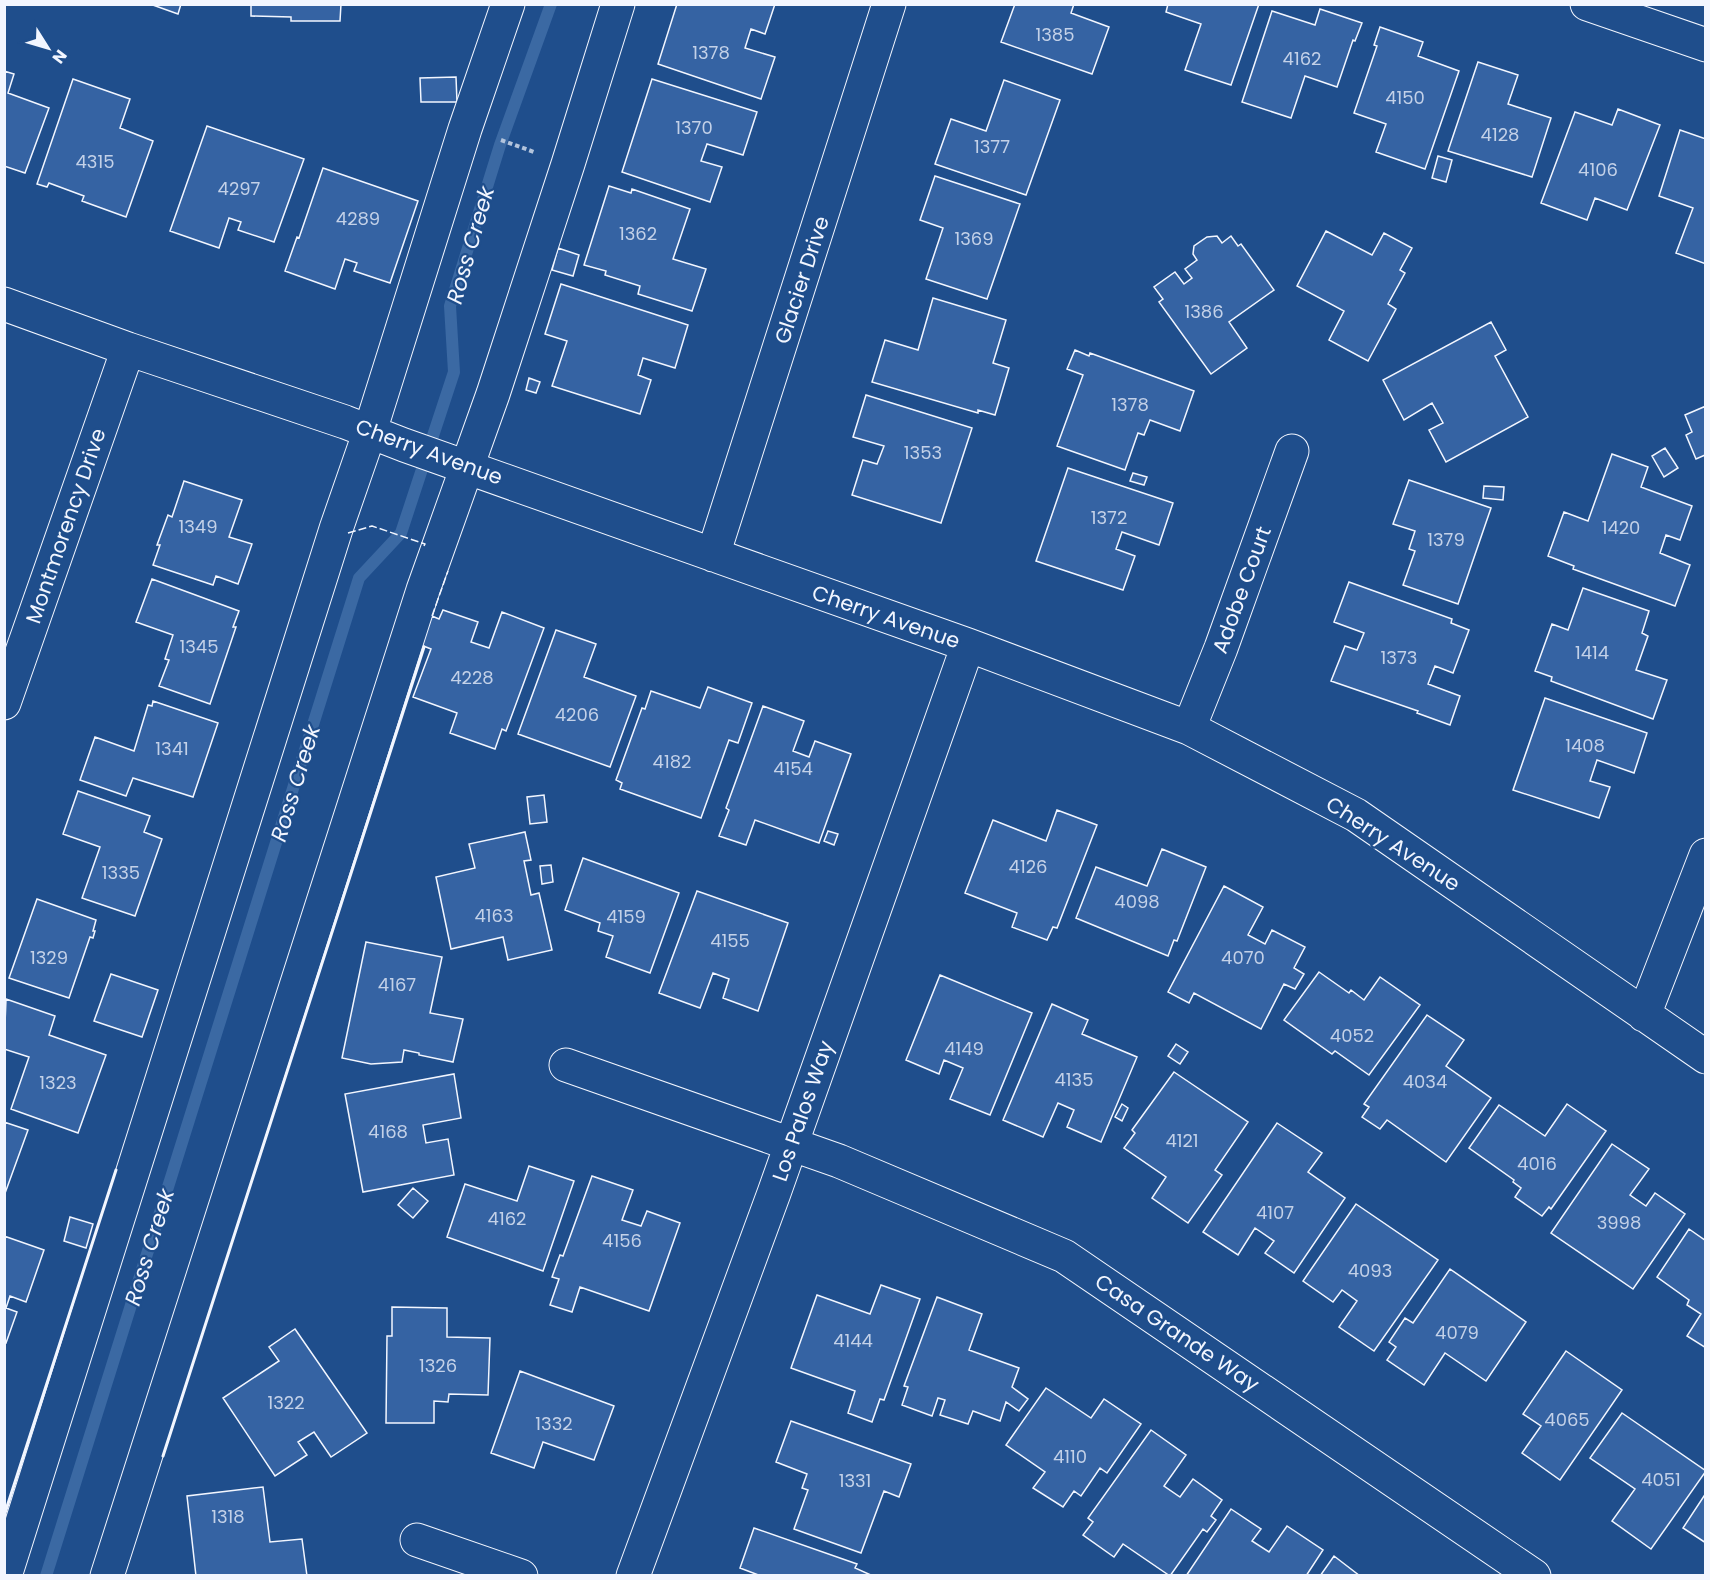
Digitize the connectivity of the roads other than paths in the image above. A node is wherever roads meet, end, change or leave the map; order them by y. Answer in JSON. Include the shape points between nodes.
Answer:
{"nodes":[{"id":1,"x":508,"y":4,"type":"edge"},
{"id":2,"x":618,"y":4,"type":"edge"},
{"id":3,"x":889,"y":4,"type":"edge"},
{"id":4,"x":1587,"y":4,"type":"edge"},
{"id":5,"x":1706,"y":45,"type":"edge"},
{"id":6,"x":4,"y":304,"type":"edge"},
{"id":7,"x":128,"y":349,"type":"junction"},
{"id":8,"x":370,"y":431,"type":"junction"},
{"id":9,"x":1292,"y":451,"type":"dead end"},
{"id":10,"x":460,"y":464,"type":"junction"},
{"id":11,"x":713,"y":555,"type":"junction"},
{"id":12,"x":968,"y":645,"type":"junction"},
{"id":13,"x":4,"y":703,"type":"edge"},
{"id":14,"x":1189,"y":728,"type":"junction"},
{"id":15,"x":1706,"y":855,"type":"edge"},
{"id":16,"x":1644,"y":1015,"type":"junction"},
{"id":17,"x":1706,"y":1056,"type":"edge"},
{"id":18,"x":566,"y":1065,"type":"dead end"},
{"id":19,"x":791,"y":1144,"type":"junction"},
{"id":20,"x":417,"y":1540,"type":"dead end"},
{"id":21,"x":5,"y":1575,"type":"edge"},
{"id":22,"x":107,"y":1575,"type":"edge"},
{"id":23,"x":521,"y":1575,"type":"edge"},
{"id":24,"x":633,"y":1575,"type":"edge"},
{"id":25,"x":1533,"y":1575,"type":"edge"}],
"edges":[{"from":1,"to":8,"type":"street"},
{"from":2,"to":10,"type":"street","via":[[568,164]]},
{"from":3,"to":11,"type":"street","name":"Glacier Drive"},
{"from":4,"to":5,"type":"street"},
{"from":6,"to":7,"type":"street","name":"Cherry Avenue"},
{"from":7,"to":8,"type":"street","name":"Cherry Avenue"},
{"from":7,"to":13,"type":"street","name":"Montmorency Drive"},
{"from":8,"to":10,"type":"street","name":"Cherry Avenue"},
{"from":8,"to":21,"type":"street"},
{"from":9,"to":14,"type":"street","name":"Adobe Court"},
{"from":10,"to":11,"type":"street","name":"Cherry Avenue"},
{"from":10,"to":22,"type":"street"},
{"from":11,"to":12,"type":"street","name":"Cherry Avenue"},
{"from":12,"to":14,"type":"street","name":"Cherry Avenue"},
{"from":12,"to":19,"type":"street","name":"Los Palos Way"},
{"from":14,"to":16,"type":"street","name":"Cherry Avenue","via":[[1356,815]]},
{"from":15,"to":16,"type":"street"},
{"from":16,"to":17,"type":"street","name":"Cherry Avenue"},
{"from":18,"to":19,"type":"street","name":"Casa Grande Way"},
{"from":19,"to":24,"type":"street","name":"Los Palos Way"},
{"from":19,"to":25,"type":"street","name":"Casa Grande Way","via":[[1064,1256]]},
{"from":20,"to":23,"type":"street"}]}
